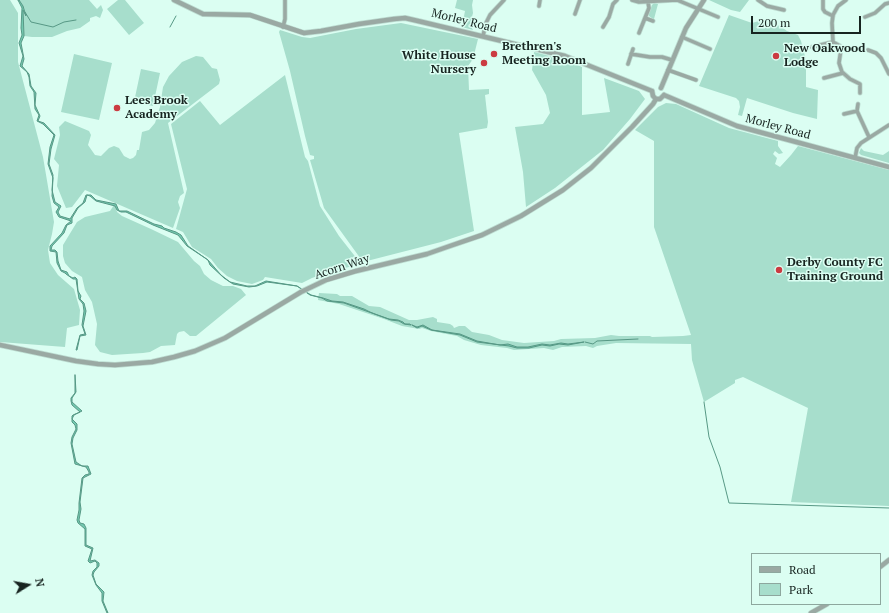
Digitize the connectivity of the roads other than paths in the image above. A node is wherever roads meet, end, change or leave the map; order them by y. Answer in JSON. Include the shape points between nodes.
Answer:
{"nodes":[{"id":1,"x":174,"y":0,"type":"edge"},
{"id":2,"x":285,"y":0,"type":"edge"},
{"id":3,"x":504,"y":0,"type":"edge"},
{"id":4,"x":540,"y":0,"type":"edge"},
{"id":5,"x":580,"y":0,"type":"edge"},
{"id":6,"x":617,"y":0,"type":"edge"},
{"id":7,"x":632,"y":0,"type":"edge"},
{"id":8,"x":704,"y":0,"type":"edge"},
{"id":9,"x":758,"y":0,"type":"edge"},
{"id":10,"x":823,"y":0,"type":"edge"},
{"id":11,"x":846,"y":0,"type":"edge"},
{"id":12,"x":648,"y":2,"type":"junction"},
{"id":13,"x":889,"y":3,"type":"edge"},
{"id":14,"x":539,"y":6,"type":"dead end"},
{"id":15,"x":698,"y":8,"type":"junction"},
{"id":16,"x":784,"y":10,"type":"dead end"},
{"id":17,"x":575,"y":14,"type":"dead end"},
{"id":18,"x":718,"y":16,"type":"dead end"},
{"id":19,"x":833,"y":16,"type":"junction"},
{"id":20,"x":865,"y":17,"type":"dead end"},
{"id":21,"x":645,"y":18,"type":"junction"},
{"id":22,"x":653,"y":21,"type":"dead end"},
{"id":23,"x":283,"y":26,"type":"junction"},
{"id":24,"x":603,"y":27,"type":"dead end"},
{"id":25,"x":639,"y":33,"type":"dead end"},
{"id":26,"x":483,"y":36,"type":"junction"},
{"id":27,"x":682,"y":37,"type":"junction"},
{"id":28,"x":833,"y":42,"type":"junction"},
{"id":29,"x":812,"y":46,"type":"dead end"},
{"id":30,"x":633,"y":49,"type":"dead end"},
{"id":31,"x":710,"y":49,"type":"dead end"},
{"id":32,"x":868,"y":50,"type":"dead end"},
{"id":33,"x":632,"y":54,"type":"junction"},
{"id":34,"x":672,"y":60,"type":"junction"},
{"id":35,"x":628,"y":64,"type":"dead end"},
{"id":36,"x":886,"y":64,"type":"edge"},
{"id":37,"x":668,"y":70,"type":"junction"},
{"id":38,"x":842,"y":73,"type":"junction"},
{"id":39,"x":889,"y":74,"type":"edge"},
{"id":40,"x":824,"y":78,"type":"dead end"},
{"id":41,"x":696,"y":80,"type":"dead end"},
{"id":42,"x":661,"y":88,"type":"junction"},
{"id":43,"x":652,"y":91,"type":"junction"},
{"id":44,"x":860,"y":93,"type":"dead end"},
{"id":45,"x":664,"y":95,"type":"junction"},
{"id":46,"x":656,"y":99,"type":"junction"},
{"id":47,"x":858,"y":104,"type":"dead end"},
{"id":48,"x":857,"y":111,"type":"junction"},
{"id":49,"x":844,"y":114,"type":"dead end"},
{"id":50,"x":889,"y":125,"type":"edge"},
{"id":51,"x":869,"y":138,"type":"junction"},
{"id":52,"x":855,"y":158,"type":"junction"},
{"id":53,"x":889,"y":168,"type":"edge"},
{"id":54,"x":0,"y":345,"type":"edge"},
{"id":55,"x":889,"y":560,"type":"edge"},
{"id":56,"x":881,"y":566,"type":"edge"},
{"id":57,"x":825,"y":605,"type":"edge"},
{"id":58,"x":811,"y":613,"type":"edge"}],
"edges":[{"from":1,"to":23,"type":"street","name":"Morley Road","via":[[203,14],[250,15]]},
{"from":2,"to":23,"type":"street"},
{"from":3,"to":26,"type":"street","via":[[490,15]]},
{"from":4,"to":14,"type":"street"},
{"from":5,"to":17,"type":"street"},
{"from":6,"to":24,"type":"street"},
{"from":7,"to":12,"type":"street"},
{"from":8,"to":15,"type":"street"},
{"from":9,"to":16,"type":"street","via":[[767,6]]},
{"from":10,"to":19,"type":"street","via":[[823,9]]},
{"from":11,"to":19,"type":"street","via":[[838,6]]},
{"from":12,"to":15,"type":"street","via":[[677,0]]},
{"from":12,"to":21,"type":"street"},
{"from":13,"to":20,"type":"street"},
{"from":15,"to":18,"type":"street"},
{"from":15,"to":27,"type":"street"},
{"from":19,"to":28,"type":"street"},
{"from":21,"to":22,"type":"street"},
{"from":21,"to":25,"type":"street"},
{"from":23,"to":26,"type":"street","name":"Morley Road","via":[[311,33],[405,18]]},
{"from":26,"to":43,"type":"street","name":"Morley Road","via":[[565,56]]},
{"from":27,"to":31,"type":"street"},
{"from":27,"to":34,"type":"street"},
{"from":28,"to":29,"type":"street"},
{"from":28,"to":38,"type":"street","via":[[841,49],[839,63]]},
{"from":30,"to":33,"type":"street"},
{"from":32,"to":36,"type":"street","via":[[876,53]]},
{"from":33,"to":34,"type":"street"},
{"from":33,"to":35,"type":"street"},
{"from":34,"to":37,"type":"street"},
{"from":36,"to":39,"type":"street"},
{"from":37,"to":41,"type":"street"},
{"from":37,"to":42,"type":"street"},
{"from":38,"to":40,"type":"street"},
{"from":38,"to":44,"type":"street","via":[[860,84]]},
{"from":42,"to":43,"type":"street"},
{"from":42,"to":45,"type":"street"},
{"from":43,"to":46,"type":"street"},
{"from":45,"to":46,"type":"street","via":[[660,100]]},
{"from":45,"to":52,"type":"street","name":"Morley Road","via":[[737,126]]},
{"from":46,"to":54,"type":"street","name":"Acorn Way","via":[[591,168],[563,190],[521,216],[455,245],[342,275],[303,291],[225,338],[195,351],[130,365],[76,361]]},
{"from":47,"to":48,"type":"street"},
{"from":48,"to":49,"type":"street"},
{"from":48,"to":51,"type":"street"},
{"from":50,"to":51,"type":"street"},
{"from":51,"to":52,"type":"street","via":[[859,145]]},
{"from":52,"to":53,"type":"street","name":"Morley Road"},
{"from":55,"to":56,"type":"street"},
{"from":57,"to":58,"type":"street"}]}
